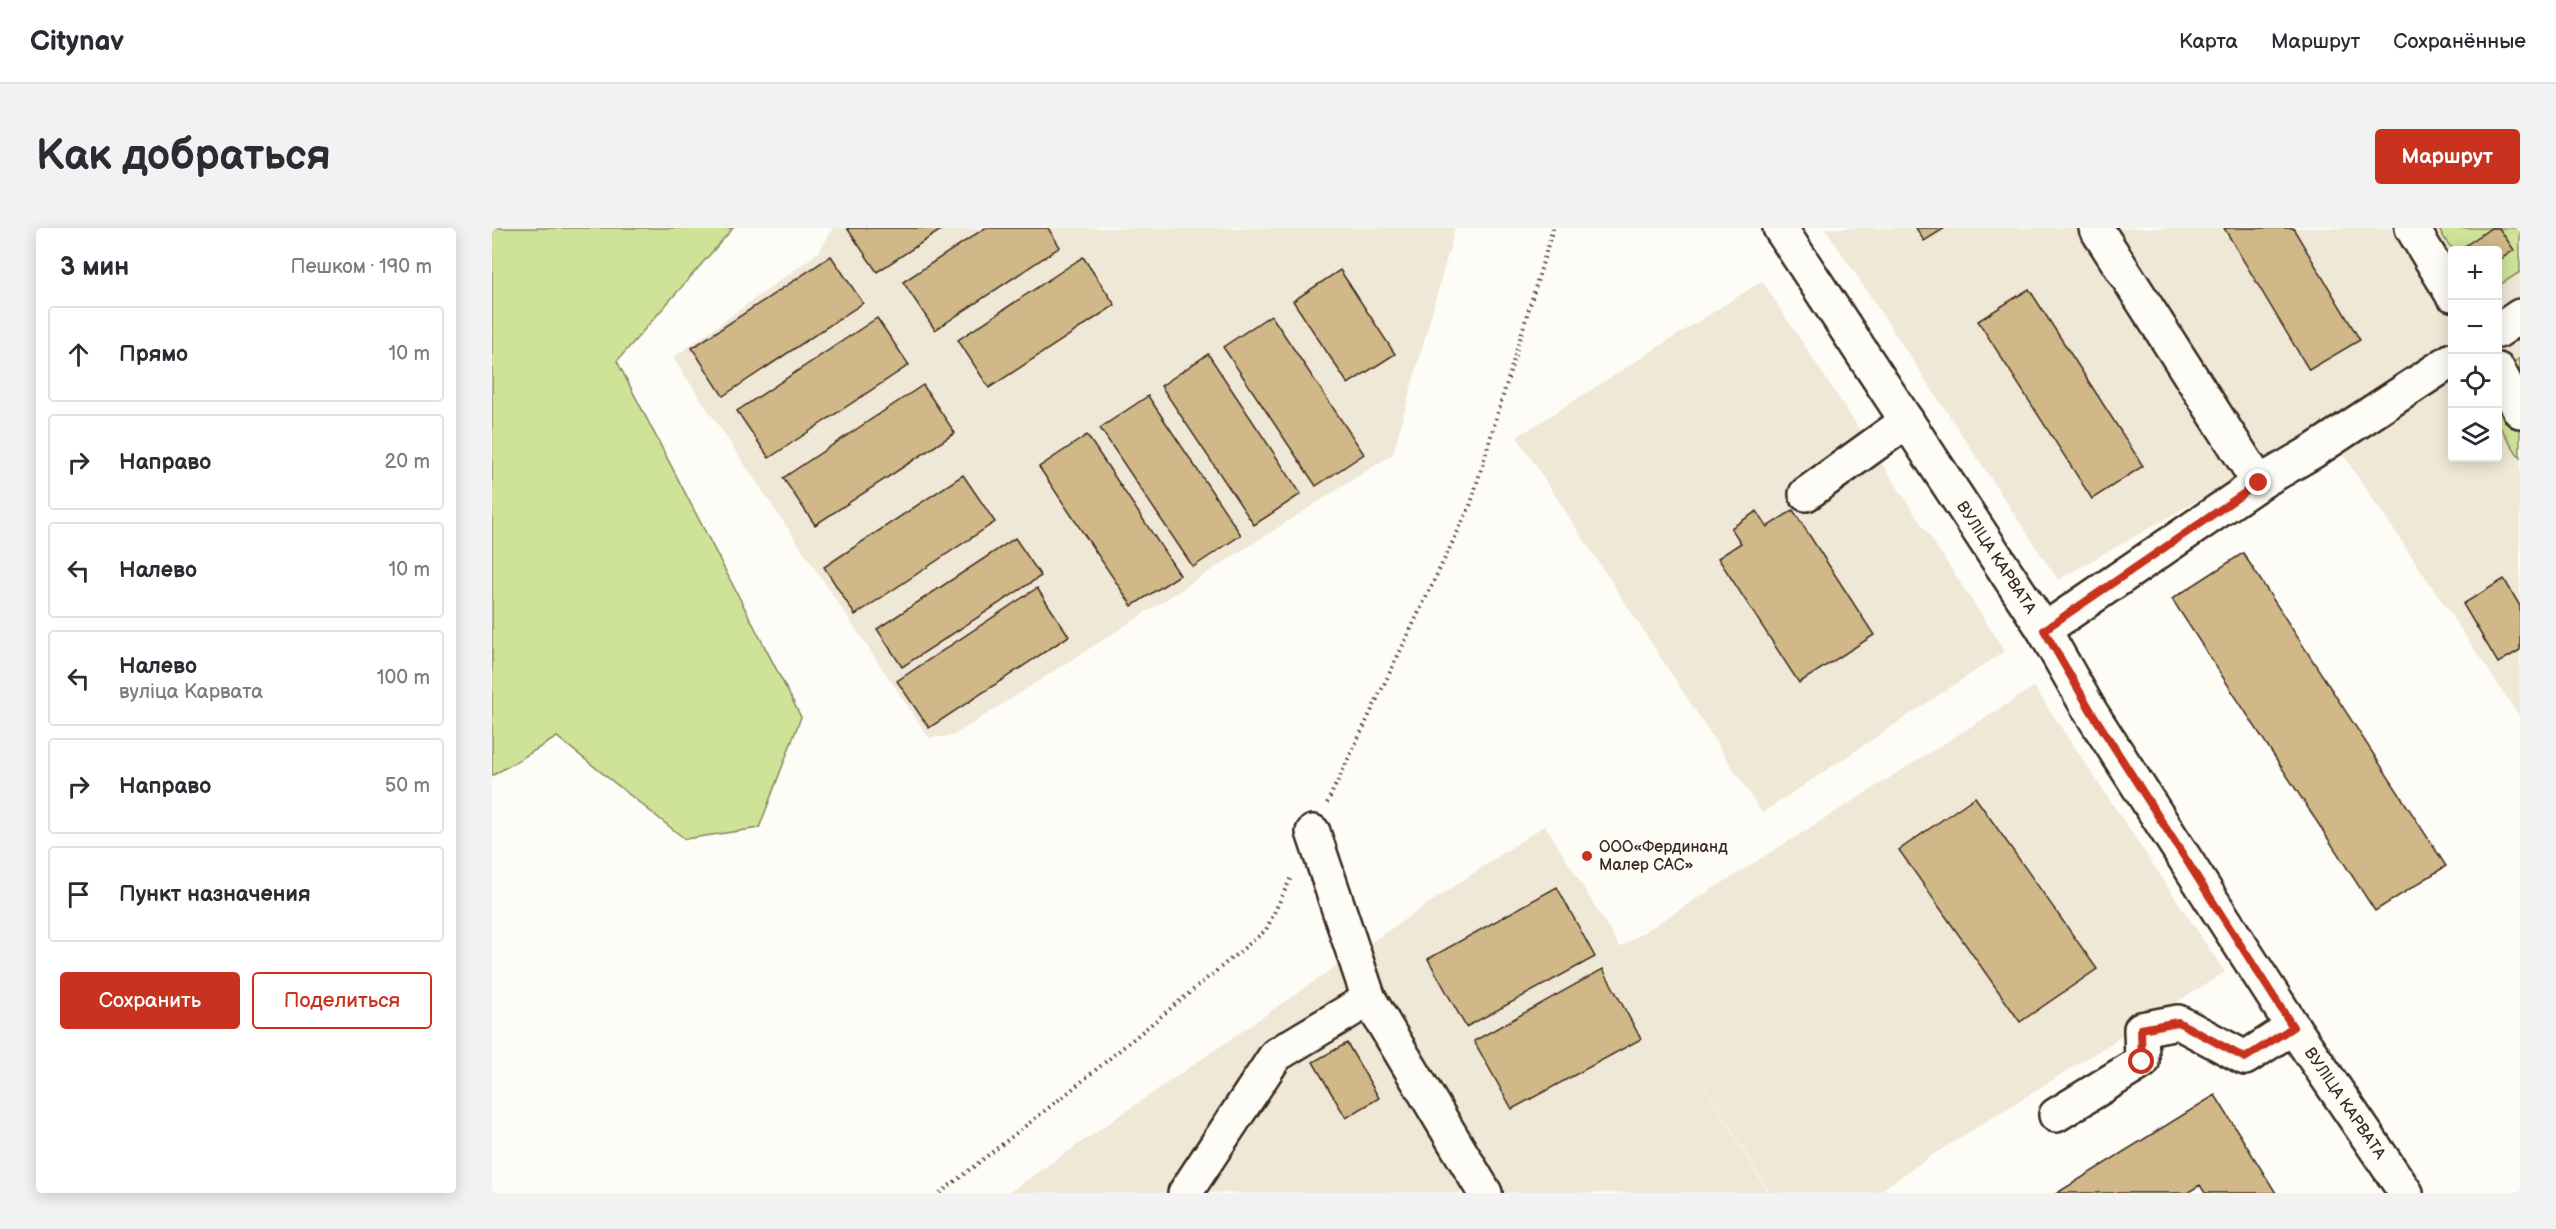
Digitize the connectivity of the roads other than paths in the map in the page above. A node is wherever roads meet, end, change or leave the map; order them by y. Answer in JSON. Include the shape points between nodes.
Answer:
{"nodes":[{"id":1,"x":1780,"y":228,"type":"edge"},
{"id":2,"x":2096,"y":228,"type":"edge"},
{"id":3,"x":2412,"y":228,"type":"edge"},
{"id":4,"x":2448,"y":287,"type":"edge"},
{"id":5,"x":2520,"y":316,"type":"edge"},
{"id":6,"x":2502,"y":328,"type":"edge"},
{"id":7,"x":2448,"y":363,"type":"edge"},
{"id":8,"x":2502,"y":377,"type":"edge"},
{"id":9,"x":2520,"y":411,"type":"edge"},
{"id":10,"x":1907,"y":421,"type":"junction"},
{"id":11,"x":2259,"y":483,"type":"junction"},
{"id":12,"x":1806,"y":494,"type":"dead end"},
{"id":13,"x":2044,"y":630,"type":"junction"},
{"id":14,"x":1313,"y":832,"type":"road end"},
{"id":15,"x":1369,"y":999,"type":"junction"},
{"id":16,"x":2293,"y":1027,"type":"junction"},
{"id":17,"x":2056,"y":1115,"type":"dead end"},
{"id":18,"x":1185,"y":1193,"type":"edge"},
{"id":19,"x":1485,"y":1193,"type":"edge"},
{"id":20,"x":2406,"y":1193,"type":"edge"}],
"edges":[{"from":1,"to":10,"type":"street","name":"ВУЛІЦА КАРВАТА"},
{"from":2,"to":11,"type":"street"},
{"from":3,"to":4,"type":"street"},
{"from":5,"to":6,"type":"street"},
{"from":7,"to":11,"type":"street"},
{"from":8,"to":9,"type":"street"},
{"from":10,"to":12,"type":"street"},
{"from":10,"to":13,"type":"street","name":"ВУЛІЦА КАРВАТА"},
{"from":11,"to":13,"type":"street"},
{"from":13,"to":16,"type":"street","name":"ВУЛІЦА КАРВАТА","via":[[2091,711]]},
{"from":14,"to":15,"type":"street"},
{"from":15,"to":18,"type":"street","via":[[1276,1055]]},
{"from":15,"to":19,"type":"street"},
{"from":16,"to":17,"type":"street","via":[[2245,1058],[2178,1022],[2141,1029],[2142,1062]]},
{"from":16,"to":20,"type":"street","name":"ВУЛІЦА КАРВАТА"}]}
